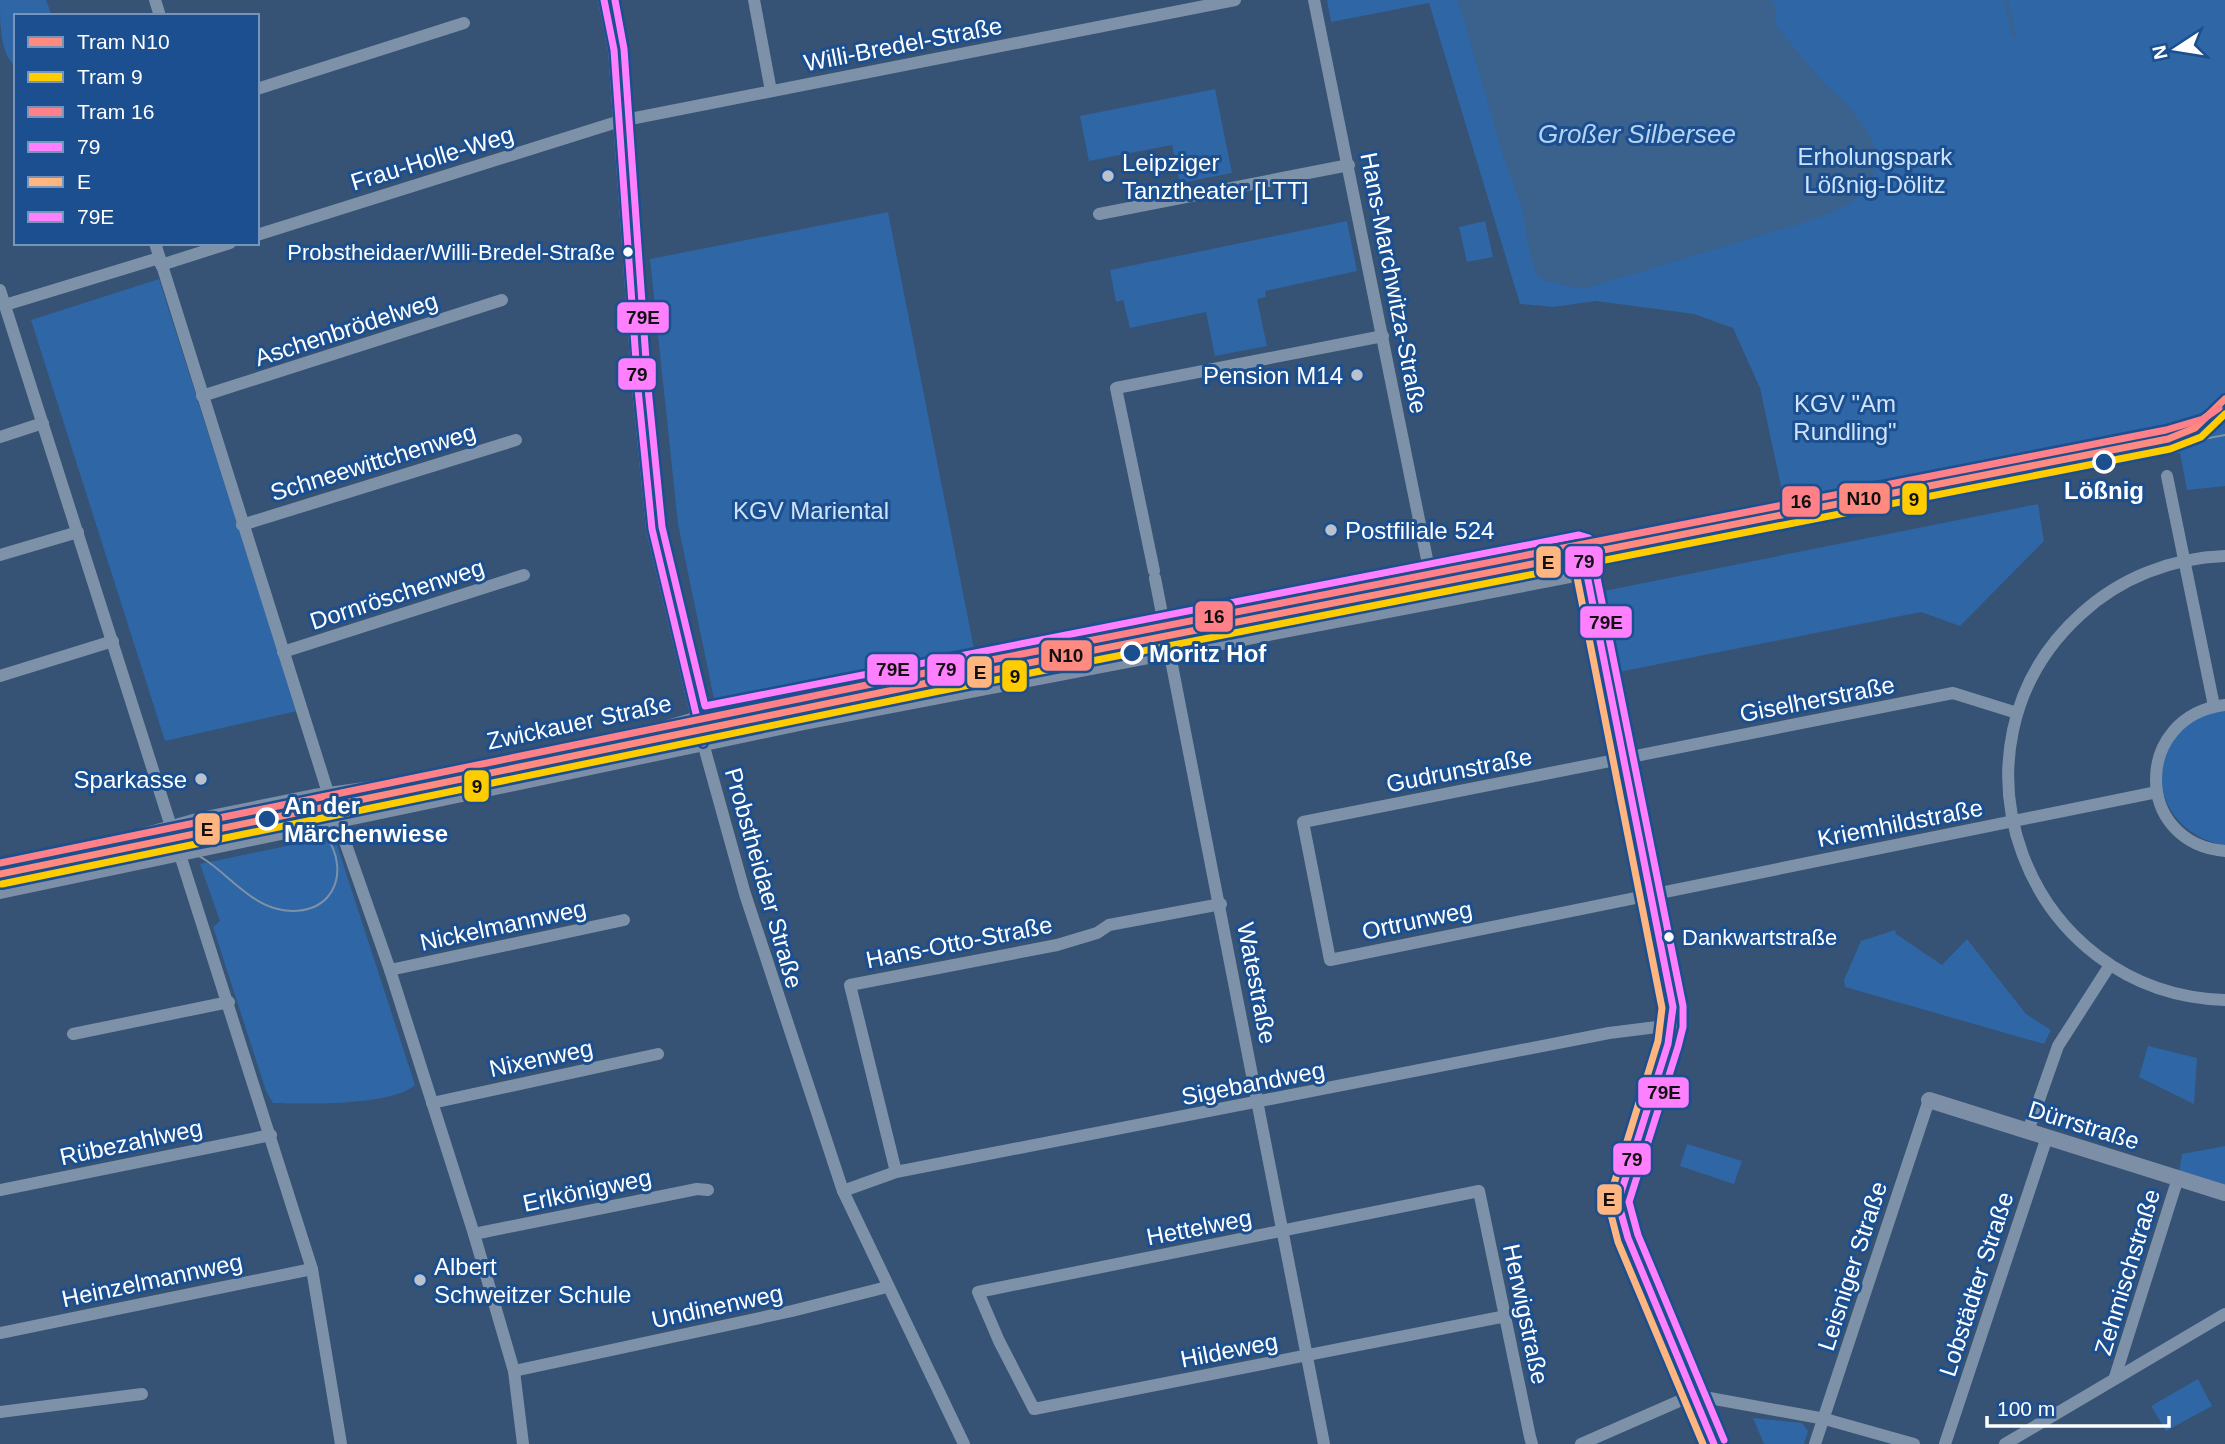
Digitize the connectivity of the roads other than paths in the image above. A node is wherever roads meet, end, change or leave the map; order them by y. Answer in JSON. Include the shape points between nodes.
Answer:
{"nodes":[{"id":1,"x":604,"y":0,"type":"edge"},
{"id":2,"x":754,"y":0,"type":"edge"},
{"id":3,"x":1235,"y":0,"type":"edge"},
{"id":4,"x":1314,"y":0,"type":"edge"},
{"id":5,"x":464,"y":23,"type":"dead end"},
{"id":6,"x":259,"y":88,"type":"edge"},
{"id":7,"x":771,"y":91,"type":"junction"},
{"id":8,"x":620,"y":121,"type":"junction"},
{"id":9,"x":1349,"y":164,"type":"junction"},
{"id":10,"x":1099,"y":214,"type":"dead end"},
{"id":11,"x":259,"y":234,"type":"edge"},
{"id":12,"x":156,"y":245,"type":"edge"},
{"id":13,"x":223,"y":245,"type":"edge"},
{"id":14,"x":160,"y":262,"type":"junction"},
{"id":15,"x":0,"y":290,"type":"edge"},
{"id":16,"x":502,"y":300,"type":"dead end"},
{"id":17,"x":4,"y":312,"type":"edge"},
{"id":18,"x":1383,"y":336,"type":"junction"},
{"id":19,"x":202,"y":396,"type":"junction"},
{"id":20,"x":43,"y":423,"type":"junction"},
{"id":21,"x":0,"y":437,"type":"edge"},
{"id":22,"x":516,"y":440,"type":"dead end"},
{"id":23,"x":2167,"y":476,"type":"dead end"},
{"id":24,"x":242,"y":525,"type":"junction"},
{"id":25,"x":78,"y":532,"type":"junction"},
{"id":26,"x":0,"y":555,"type":"edge"},
{"id":27,"x":2225,"y":556,"type":"edge"},
{"id":28,"x":2184,"y":561,"type":"junction"},
{"id":29,"x":1586,"y":572,"type":"junction"},
{"id":30,"x":1430,"y":574,"type":"junction"},
{"id":31,"x":524,"y":575,"type":"dead end"},
{"id":32,"x":1165,"y":624,"type":"junction"},
{"id":33,"x":113,"y":641,"type":"junction"},
{"id":34,"x":283,"y":652,"type":"junction"},
{"id":35,"x":1172,"y":654,"type":"junction"},
{"id":36,"x":0,"y":676,"type":"edge"},
{"id":37,"x":2219,"y":706,"type":"edge"},
{"id":38,"x":2017,"y":713,"type":"junction"},
{"id":39,"x":697,"y":718,"type":"junction"},
{"id":40,"x":703,"y":743,"type":"junction"},
{"id":41,"x":1623,"y":759,"type":"junction"},
{"id":42,"x":2157,"y":792,"type":"junction"},
{"id":43,"x":328,"y":796,"type":"junction"},
{"id":44,"x":337,"y":819,"type":"junction"},
{"id":45,"x":2012,"y":821,"type":"junction"},
{"id":46,"x":1303,"y":822,"type":"joint"},
{"id":47,"x":172,"y":826,"type":"junction"},
{"id":48,"x":2225,"y":851,"type":"edge"},
{"id":49,"x":181,"y":854,"type":"junction"},
{"id":50,"x":0,"y":867,"type":"edge"},
{"id":51,"x":0,"y":891,"type":"edge"},
{"id":52,"x":1650,"y":894,"type":"junction"},
{"id":53,"x":1221,"y":904,"type":"junction"},
{"id":54,"x":624,"y":920,"type":"dead end"},
{"id":55,"x":2110,"y":965,"type":"junction"},
{"id":56,"x":390,"y":970,"type":"junction"},
{"id":57,"x":2225,"y":1000,"type":"edge"},
{"id":58,"x":229,"y":1002,"type":"junction"},
{"id":59,"x":1673,"y":1025,"type":"junction"},
{"id":60,"x":73,"y":1034,"type":"dead end"},
{"id":61,"x":658,"y":1055,"type":"dead end"},
{"id":62,"x":1928,"y":1100,"type":"joint"},
{"id":63,"x":432,"y":1103,"type":"junction"},
{"id":64,"x":1258,"y":1104,"type":"junction"},
{"id":65,"x":2028,"y":1131,"type":"junction"},
{"id":66,"x":271,"y":1135,"type":"junction"},
{"id":67,"x":2047,"y":1137,"type":"junction"},
{"id":68,"x":896,"y":1172,"type":"junction"},
{"id":69,"x":2178,"y":1178,"type":"junction"},
{"id":70,"x":708,"y":1190,"type":"dead end"},
{"id":71,"x":0,"y":1191,"type":"edge"},
{"id":72,"x":842,"y":1191,"type":"junction"},
{"id":73,"x":1479,"y":1191,"type":"joint"},
{"id":74,"x":2225,"y":1193,"type":"edge"},
{"id":75,"x":1283,"y":1231,"type":"junction"},
{"id":76,"x":474,"y":1234,"type":"junction"},
{"id":77,"x":313,"y":1269,"type":"junction"},
{"id":78,"x":887,"y":1287,"type":"junction"},
{"id":79,"x":2225,"y":1314,"type":"edge"},
{"id":80,"x":1506,"y":1316,"type":"junction"},
{"id":81,"x":0,"y":1333,"type":"edge"},
{"id":82,"x":999,"y":1341,"type":"joint"},
{"id":83,"x":1308,"y":1356,"type":"junction"},
{"id":84,"x":514,"y":1371,"type":"junction"},
{"id":85,"x":2115,"y":1377,"type":"junction"},
{"id":86,"x":142,"y":1394,"type":"dead end"},
{"id":87,"x":1693,"y":1395,"type":"junction"},
{"id":88,"x":0,"y":1412,"type":"edge"},
{"id":89,"x":1825,"y":1419,"type":"junction"},
{"id":90,"x":341,"y":1444,"type":"edge"},
{"id":91,"x":523,"y":1444,"type":"edge"},
{"id":92,"x":964,"y":1444,"type":"edge"},
{"id":93,"x":1324,"y":1444,"type":"edge"},
{"id":94,"x":1532,"y":1444,"type":"edge"},
{"id":95,"x":1581,"y":1444,"type":"edge"},
{"id":96,"x":1714,"y":1444,"type":"edge"},
{"id":97,"x":1815,"y":1444,"type":"edge"},
{"id":98,"x":1914,"y":1444,"type":"edge"},
{"id":99,"x":1945,"y":1444,"type":"edge"},
{"id":100,"x":2005,"y":1444,"type":"edge"}],
"edges":[{"from":1,"to":8,"type":"street","name":"Probstheidaer Straße"},
{"from":2,"to":7,"type":"street"},
{"from":3,"to":7,"type":"street","name":"Willi-Bredel-Straße"},
{"from":4,"to":9,"type":"street","name":"Hans-Marchwitza-Straße"},
{"from":5,"to":6,"type":"street"},
{"from":7,"to":8,"type":"street","name":"Willi-Bredel-Straße"},
{"from":8,"to":11,"type":"street","name":"Frau-Holle-Weg"},
{"from":8,"to":39,"type":"street","name":"Probstheidaer Straße","via":[[652,529]]},
{"from":9,"to":10,"type":"street"},
{"from":9,"to":18,"type":"street","name":"Hans-Marchwitza-Straße"},
{"from":12,"to":14,"type":"street"},
{"from":13,"to":14,"type":"street"},
{"from":14,"to":17,"type":"street"},
{"from":14,"to":19,"type":"street"},
{"from":15,"to":17,"type":"street"},
{"from":16,"to":19,"type":"street","name":"Aschenbrödelweg"},
{"from":17,"to":20,"type":"street"},
{"from":18,"to":30,"type":"street","name":"Hans-Marchwitza-Straße"},
{"from":18,"to":32,"type":"street","name":"Watestraße","via":[[1116,388]]},
{"from":19,"to":24,"type":"street"},
{"from":20,"to":21,"type":"street"},
{"from":20,"to":25,"type":"street"},
{"from":22,"to":24,"type":"street","name":"Schneewittchenweg"},
{"from":23,"to":28,"type":"street"},
{"from":24,"to":34,"type":"street"},
{"from":25,"to":26,"type":"street"},
{"from":25,"to":33,"type":"street"},
{"from":27,"to":28,"type":"street"},
{"from":28,"to":37,"type":"street"},
{"from":28,"to":38,"type":"street","via":[[2123,583],[2070,624],[2039,665]]},
{"from":29,"to":30,"type":"main road","name":"Zwickauer Straße","via":[[1581,545]]},
{"from":29,"to":35,"type":"main road","name":"Zwickauer Straße"},
{"from":29,"to":41,"type":"main road"},
{"from":30,"to":32,"type":"main road","name":"Zwickauer Straße"},
{"from":31,"to":34,"type":"street","name":"Dornröschenweg"},
{"from":32,"to":35,"type":"street","name":"Watestraße"},
{"from":32,"to":39,"type":"main road","name":"Zwickauer Straße"},
{"from":33,"to":36,"type":"street"},
{"from":33,"to":47,"type":"street"},
{"from":34,"to":43,"type":"street"},
{"from":35,"to":40,"type":"main road","name":"Zwickauer Straße"},
{"from":35,"to":53,"type":"street","name":"Watestraße"},
{"from":37,"to":42,"type":"street","via":[[2193,714],[2168,737],[2157,762]]},
{"from":38,"to":41,"type":"street","name":"Giselherstraße","via":[[1953,693]]},
{"from":38,"to":45,"type":"street","via":[[2008,769]]},
{"from":39,"to":40,"type":"street","name":"Probstheidaer Straße"},
{"from":39,"to":43,"type":"main road","name":"Zwickauer Straße","via":[[668,728]]},
{"from":40,"to":44,"type":"main road","name":"Zwickauer Straße"},
{"from":40,"to":72,"type":"street","name":"Probstheidaer Straße","via":[[745,894]]},
{"from":41,"to":46,"type":"street","name":"Gudrunstraße"},
{"from":41,"to":52,"type":"main road"},
{"from":42,"to":45,"type":"street","name":"Kriemhildstraße"},
{"from":42,"to":48,"type":"street","via":[[2165,814],[2180,833],[2199,845]]},
{"from":43,"to":44,"type":"street"},
{"from":43,"to":47,"type":"main road","name":"Zwickauer Straße"},
{"from":44,"to":49,"type":"main road","name":"Zwickauer Straße"},
{"from":44,"to":56,"type":"street"},
{"from":45,"to":52,"type":"street","name":"Kriemhildstraße"},
{"from":45,"to":55,"type":"street","via":[[2022,858],[2044,900],[2070,932]]},
{"from":46,"to":52,"type":"street","name":"Ortrunweg","via":[[1330,960]]},
{"from":47,"to":49,"type":"street"},
{"from":47,"to":50,"type":"main road","name":"Zwickauer Straße","via":[[125,841]]},
{"from":49,"to":51,"type":"main road","name":"Zwickauer Straße"},
{"from":49,"to":58,"type":"street"},
{"from":52,"to":59,"type":"main road"},
{"from":53,"to":64,"type":"street","name":"Watestraße"},
{"from":53,"to":68,"type":"street","name":"Hans-Otto-Straße","via":[[1109,925],[1057,945],[850,985]]},
{"from":54,"to":56,"type":"street","name":"Nickelmannweg"},
{"from":55,"to":57,"type":"street","via":[[2157,988]]},
{"from":55,"to":65,"type":"street","via":[[2058,1046]]},
{"from":56,"to":63,"type":"street"},
{"from":58,"to":60,"type":"street"},
{"from":58,"to":66,"type":"street"},
{"from":59,"to":64,"type":"street","name":"Sigebandweg","via":[[1609,1033]]},
{"from":59,"to":87,"type":"street","via":[[1618,1202],[1621,1220]]},
{"from":61,"to":63,"type":"street","name":"Nixenweg"},
{"from":62,"to":65,"type":"main road","name":"Dürrstraße"},
{"from":62,"to":89,"type":"street","name":"Leisniger Straße"},
{"from":63,"to":76,"type":"street"},
{"from":64,"to":68,"type":"street","name":"Sigebandweg"},
{"from":64,"to":75,"type":"street","name":"Watestraße"},
{"from":65,"to":67,"type":"main road","name":"Dürrstraße"},
{"from":66,"to":71,"type":"street","name":"Rübezahlweg"},
{"from":66,"to":77,"type":"street"},
{"from":67,"to":69,"type":"main road","name":"Dürrstraße"},
{"from":67,"to":99,"type":"street","name":"Lobstädter Straße"},
{"from":68,"to":72,"type":"street","name":"Sigebandweg"},
{"from":69,"to":74,"type":"main road","name":"Dürrstraße"},
{"from":69,"to":85,"type":"street","name":"Zehmischstraße"},
{"from":70,"to":76,"type":"street","name":"Erlkönigweg"},
{"from":72,"to":78,"type":"street","name":"Probstheidaer Straße"},
{"from":73,"to":75,"type":"street","name":"Hettelweg"},
{"from":73,"to":80,"type":"street","name":"Herwigstraße"},
{"from":75,"to":82,"type":"street","name":"Hettelweg","via":[[978,1292]]},
{"from":75,"to":83,"type":"street","name":"Watestraße"},
{"from":76,"to":84,"type":"street"},
{"from":77,"to":81,"type":"street","name":"Heinzelmannweg"},
{"from":77,"to":90,"type":"street"},
{"from":78,"to":84,"type":"street","name":"Undinenweg"},
{"from":78,"to":92,"type":"street","name":"Probstheidaer Straße"},
{"from":79,"to":85,"type":"street"},
{"from":80,"to":83,"type":"street","name":"Hildeweg"},
{"from":80,"to":94,"type":"street","name":"Herwigstraße"},
{"from":82,"to":83,"type":"street","name":"Hildeweg","via":[[1034,1409]]},
{"from":83,"to":93,"type":"street","name":"Watestraße"},
{"from":84,"to":91,"type":"street"},
{"from":85,"to":100,"type":"street"},
{"from":86,"to":88,"type":"street"},
{"from":87,"to":89,"type":"street"},
{"from":87,"to":95,"type":"street"},
{"from":87,"to":96,"type":"street"},
{"from":89,"to":97,"type":"street","name":"Leisniger Straße"},
{"from":89,"to":98,"type":"street"}]}
